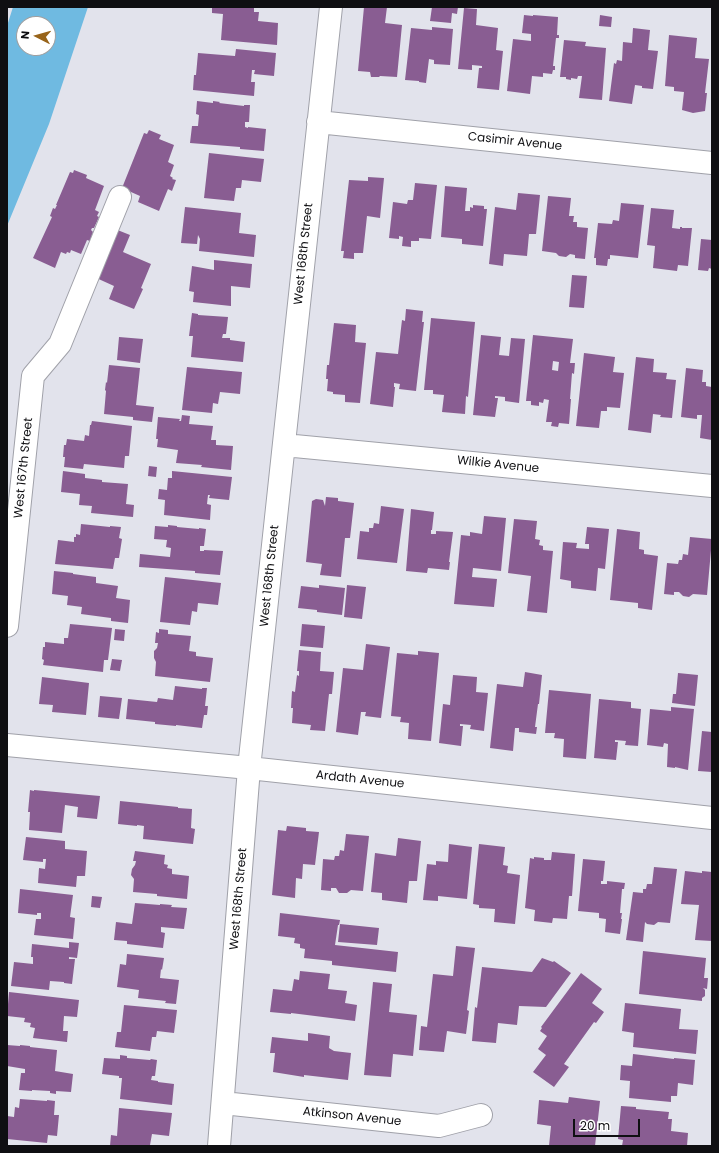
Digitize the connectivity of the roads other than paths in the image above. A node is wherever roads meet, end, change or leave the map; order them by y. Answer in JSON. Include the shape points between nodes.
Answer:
{"nodes":[{"id":1,"x":330,"y":7,"type":"edge"},
{"id":2,"x":318,"y":122,"type":"junction"},
{"id":3,"x":712,"y":162,"type":"edge"},
{"id":4,"x":120,"y":197,"type":"dead end"},
{"id":5,"x":284,"y":445,"type":"junction"},
{"id":6,"x":712,"y":486,"type":"edge"},
{"id":7,"x":7,"y":626,"type":"edge"},
{"id":8,"x":7,"y":745,"type":"edge"},
{"id":9,"x":249,"y":768,"type":"junction"},
{"id":10,"x":712,"y":818,"type":"edge"},
{"id":11,"x":223,"y":1103,"type":"junction"},
{"id":12,"x":481,"y":1115,"type":"dead end"},
{"id":13,"x":219,"y":1146,"type":"edge"}],
"edges":[{"from":1,"to":2,"type":"street","name":"West 168th Street"},
{"from":2,"to":3,"type":"street","name":"Casimir Avenue"},
{"from":2,"to":5,"type":"street","name":"West 168th Street"},
{"from":4,"to":7,"type":"street","name":"West 167th Street","via":[[60,344],[34,376]]},
{"from":5,"to":6,"type":"street","name":"Wilkie Avenue"},
{"from":5,"to":9,"type":"street","name":"West 168th Street"},
{"from":8,"to":9,"type":"street","name":"Ardath Avenue"},
{"from":9,"to":10,"type":"street","name":"Ardath Avenue"},
{"from":9,"to":11,"type":"street","name":"West 168th Street"},
{"from":11,"to":12,"type":"street","name":"Atkinson Avenue","via":[[439,1126]]},
{"from":11,"to":13,"type":"street","name":"West 168th Street"}]}
